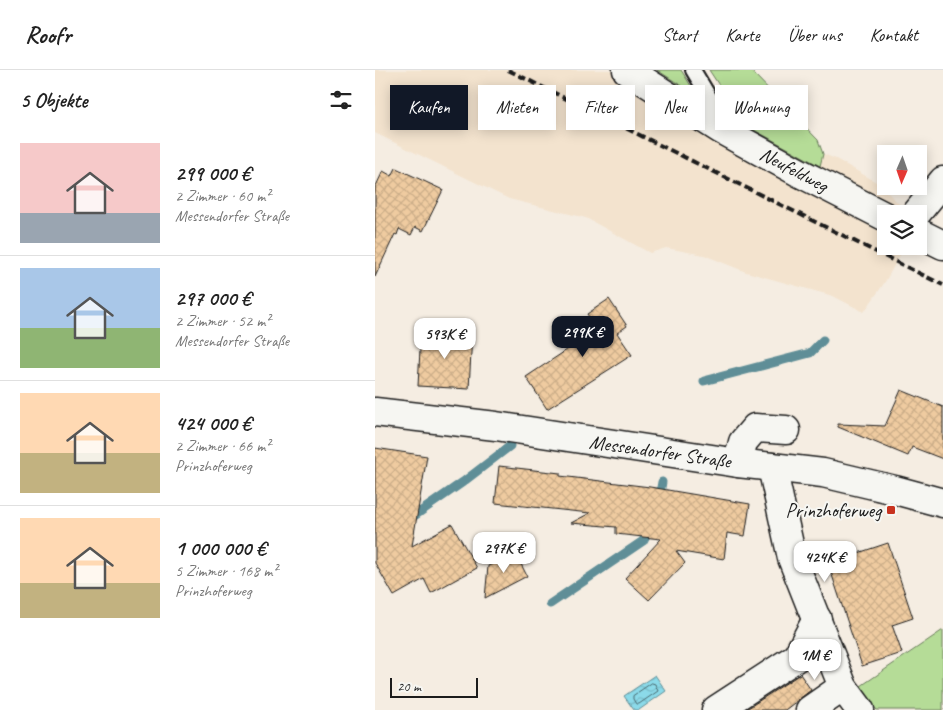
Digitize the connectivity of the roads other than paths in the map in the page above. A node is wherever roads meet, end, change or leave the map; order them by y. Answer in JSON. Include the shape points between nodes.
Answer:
{"nodes":[{"id":1,"x":627,"y":70,"type":"edge"},
{"id":2,"x":693,"y":70,"type":"edge"},
{"id":3,"x":715,"y":110,"type":"edge"},
{"id":4,"x":715,"y":125,"type":"edge"},
{"id":5,"x":723,"y":130,"type":"edge"},
{"id":6,"x":943,"y":181,"type":"edge"},
{"id":7,"x":923,"y":205,"type":"edge"},
{"id":8,"x":877,"y":212,"type":"edge"},
{"id":9,"x":927,"y":237,"type":"edge"},
{"id":10,"x":943,"y":245,"type":"edge"},
{"id":11,"x":375,"y":412,"type":"edge"},
{"id":12,"x":786,"y":430,"type":"dead end"},
{"id":13,"x":738,"y":463,"type":"junction"},
{"id":14,"x":772,"y":467,"type":"junction"},
{"id":15,"x":943,"y":503,"type":"edge"},
{"id":16,"x":817,"y":619,"type":"junction"},
{"id":17,"x":843,"y":687,"type":"junction"},
{"id":18,"x":716,"y":710,"type":"edge"},
{"id":19,"x":809,"y":710,"type":"edge"},
{"id":20,"x":860,"y":710,"type":"edge"}],
"edges":[{"from":1,"to":4,"type":"street","name":"Neufeldweg"},
{"from":2,"to":3,"type":"lane"},
{"from":5,"to":8,"type":"street","name":"Neufeldweg"},
{"from":6,"to":7,"type":"street"},
{"from":9,"to":10,"type":"street"},
{"from":11,"to":13,"type":"street","name":"Messendorfer Straße","via":[[496,426]]},
{"from":12,"to":13,"type":"street","via":[[755,428],[743,442]]},
{"from":13,"to":14,"type":"street","name":"Messendorfer Straße"},
{"from":14,"to":15,"type":"street","name":"Messendorfer Straße","via":[[823,473]]},
{"from":14,"to":16,"type":"street","via":[[792,558]]},
{"from":16,"to":17,"type":"street"},
{"from":16,"to":18,"type":"street","via":[[797,657]]},
{"from":17,"to":19,"type":"street"},
{"from":17,"to":20,"type":"street"}]}
